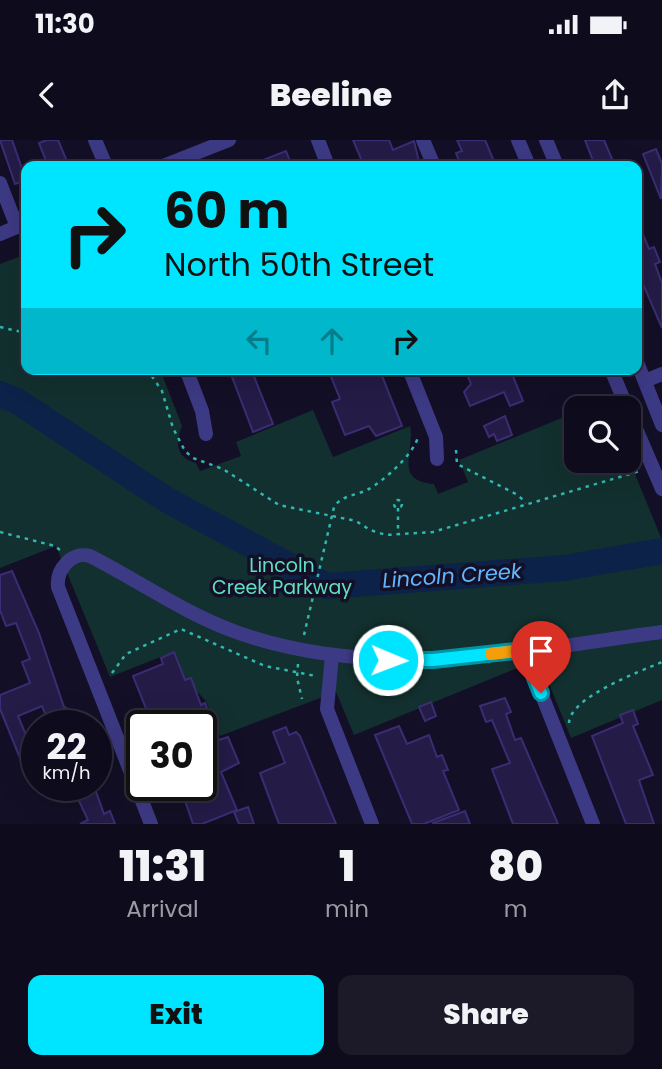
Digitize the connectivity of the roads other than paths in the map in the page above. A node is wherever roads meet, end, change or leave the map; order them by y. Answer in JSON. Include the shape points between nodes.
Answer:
{"nodes":[{"id":1,"x":95,"y":140,"type":"edge"},
{"id":2,"x":229,"y":140,"type":"edge"},
{"id":3,"x":318,"y":140,"type":"edge"},
{"id":4,"x":423,"y":140,"type":"edge"},
{"id":5,"x":519,"y":140,"type":"edge"},
{"id":6,"x":546,"y":140,"type":"edge"},
{"id":7,"x":205,"y":144,"type":"edge"},
{"id":8,"x":104,"y":161,"type":"edge"},
{"id":9,"x":173,"y":161,"type":"edge"},
{"id":10,"x":326,"y":161,"type":"edge"},
{"id":11,"x":433,"y":161,"type":"edge"},
{"id":12,"x":527,"y":161,"type":"edge"},
{"id":13,"x":554,"y":161,"type":"edge"},
{"id":14,"x":0,"y":184,"type":"edge"},
{"id":15,"x":21,"y":223,"type":"edge"},
{"id":16,"x":21,"y":225,"type":"edge"},
{"id":17,"x":0,"y":234,"type":"edge"},
{"id":18,"x":642,"y":374,"type":"edge"},
{"id":19,"x":662,"y":374,"type":"edge"},
{"id":20,"x":188,"y":375,"type":"edge"},
{"id":21,"x":411,"y":375,"type":"edge"},
{"id":22,"x":614,"y":375,"type":"edge"},
{"id":23,"x":645,"y":381,"type":"junction"},
{"id":24,"x":622,"y":396,"type":"edge"},
{"id":25,"x":662,"y":425,"type":"edge"},
{"id":26,"x":206,"y":434,"type":"dead end"},
{"id":27,"x":641,"y":438,"type":"edge"},
{"id":28,"x":437,"y":459,"type":"dead end"},
{"id":29,"x":661,"y":482,"type":"edge"},
{"id":30,"x":662,"y":632,"type":"edge"},
{"id":31,"x":524,"y":650,"type":"junction"},
{"id":32,"x":332,"y":655,"type":"junction"},
{"id":33,"x":151,"y":824,"type":"edge"},
{"id":34,"x":372,"y":824,"type":"edge"},
{"id":35,"x":593,"y":824,"type":"edge"}],
"edges":[{"from":1,"to":8,"type":"street"},
{"from":2,"to":7,"type":"street"},
{"from":3,"to":10,"type":"street"},
{"from":4,"to":11,"type":"street"},
{"from":5,"to":12,"type":"street"},
{"from":6,"to":13,"type":"street"},
{"from":7,"to":9,"type":"street"},
{"from":14,"to":15,"type":"street"},
{"from":16,"to":17,"type":"street"},
{"from":18,"to":23,"type":"street"},
{"from":19,"to":23,"type":"street"},
{"from":20,"to":26,"type":"street"},
{"from":21,"to":28,"type":"street","via":[[436,436]]},
{"from":22,"to":24,"type":"street"},
{"from":23,"to":25,"type":"street"},
{"from":27,"to":29,"type":"street"},
{"from":30,"to":31,"type":"street"},
{"from":31,"to":32,"type":"street","via":[[433,660]]},
{"from":31,"to":35,"type":"street"},
{"from":32,"to":33,"type":"street","via":[[239,633],[196,615],[90,556],[80,555],[60,570],[58,587]]},
{"from":32,"to":34,"type":"street","via":[[327,709]]}]}
